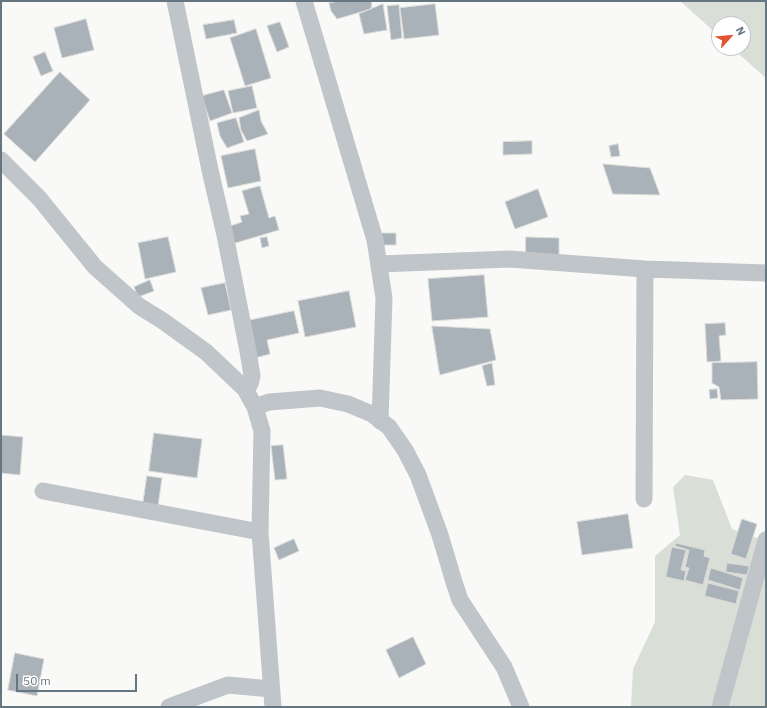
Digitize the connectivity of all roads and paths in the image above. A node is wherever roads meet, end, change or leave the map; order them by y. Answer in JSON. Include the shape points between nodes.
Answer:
{"nodes":[{"id":1,"x":175,"y":1,"type":"edge"},
{"id":2,"x":304,"y":1,"type":"edge"},
{"id":3,"x":1,"y":160,"type":"edge"},
{"id":4,"x":379,"y":264,"type":"junction"},
{"id":5,"x":645,"y":269,"type":"junction"},
{"id":6,"x":766,"y":273,"type":"edge"},
{"id":7,"x":245,"y":389,"type":"junction"},
{"id":8,"x":255,"y":408,"type":"junction"},
{"id":9,"x":380,"y":421,"type":"junction"},
{"id":10,"x":43,"y":491,"type":"dead end"},
{"id":11,"x":644,"y":499,"type":"dead end"},
{"id":12,"x":260,"y":532,"type":"junction"},
{"id":13,"x":766,"y":540,"type":"edge"},
{"id":14,"x":271,"y":689,"type":"junction"},
{"id":15,"x":168,"y":707,"type":"edge"},
{"id":16,"x":273,"y":707,"type":"edge"},
{"id":17,"x":521,"y":707,"type":"edge"},
{"id":18,"x":720,"y":707,"type":"edge"}],
"edges":[{"from":1,"to":7,"type":"street","via":[[248,351],[252,376],[250,384]]},
{"from":2,"to":4,"type":"street","via":[[375,240]]},
{"from":3,"to":7,"type":"street","via":[[39,198],[95,267],[139,306],[206,352]]},
{"from":4,"to":5,"type":"street","via":[[510,260]]},
{"from":4,"to":9,"type":"street","via":[[384,298]]},
{"from":5,"to":6,"type":"street"},
{"from":5,"to":11,"type":"street"},
{"from":7,"to":8,"type":"street"},
{"from":8,"to":9,"type":"street","via":[[269,402],[320,398],[348,404],[372,414]]},
{"from":8,"to":12,"type":"street","via":[[262,431]]},
{"from":9,"to":17,"type":"street","via":[[389,427],[418,475],[460,600],[504,667]]},
{"from":10,"to":12,"type":"street"},
{"from":12,"to":14,"type":"street"},
{"from":13,"to":18,"type":"street"},
{"from":14,"to":15,"type":"street","via":[[228,685]]},
{"from":14,"to":16,"type":"street"}]}
